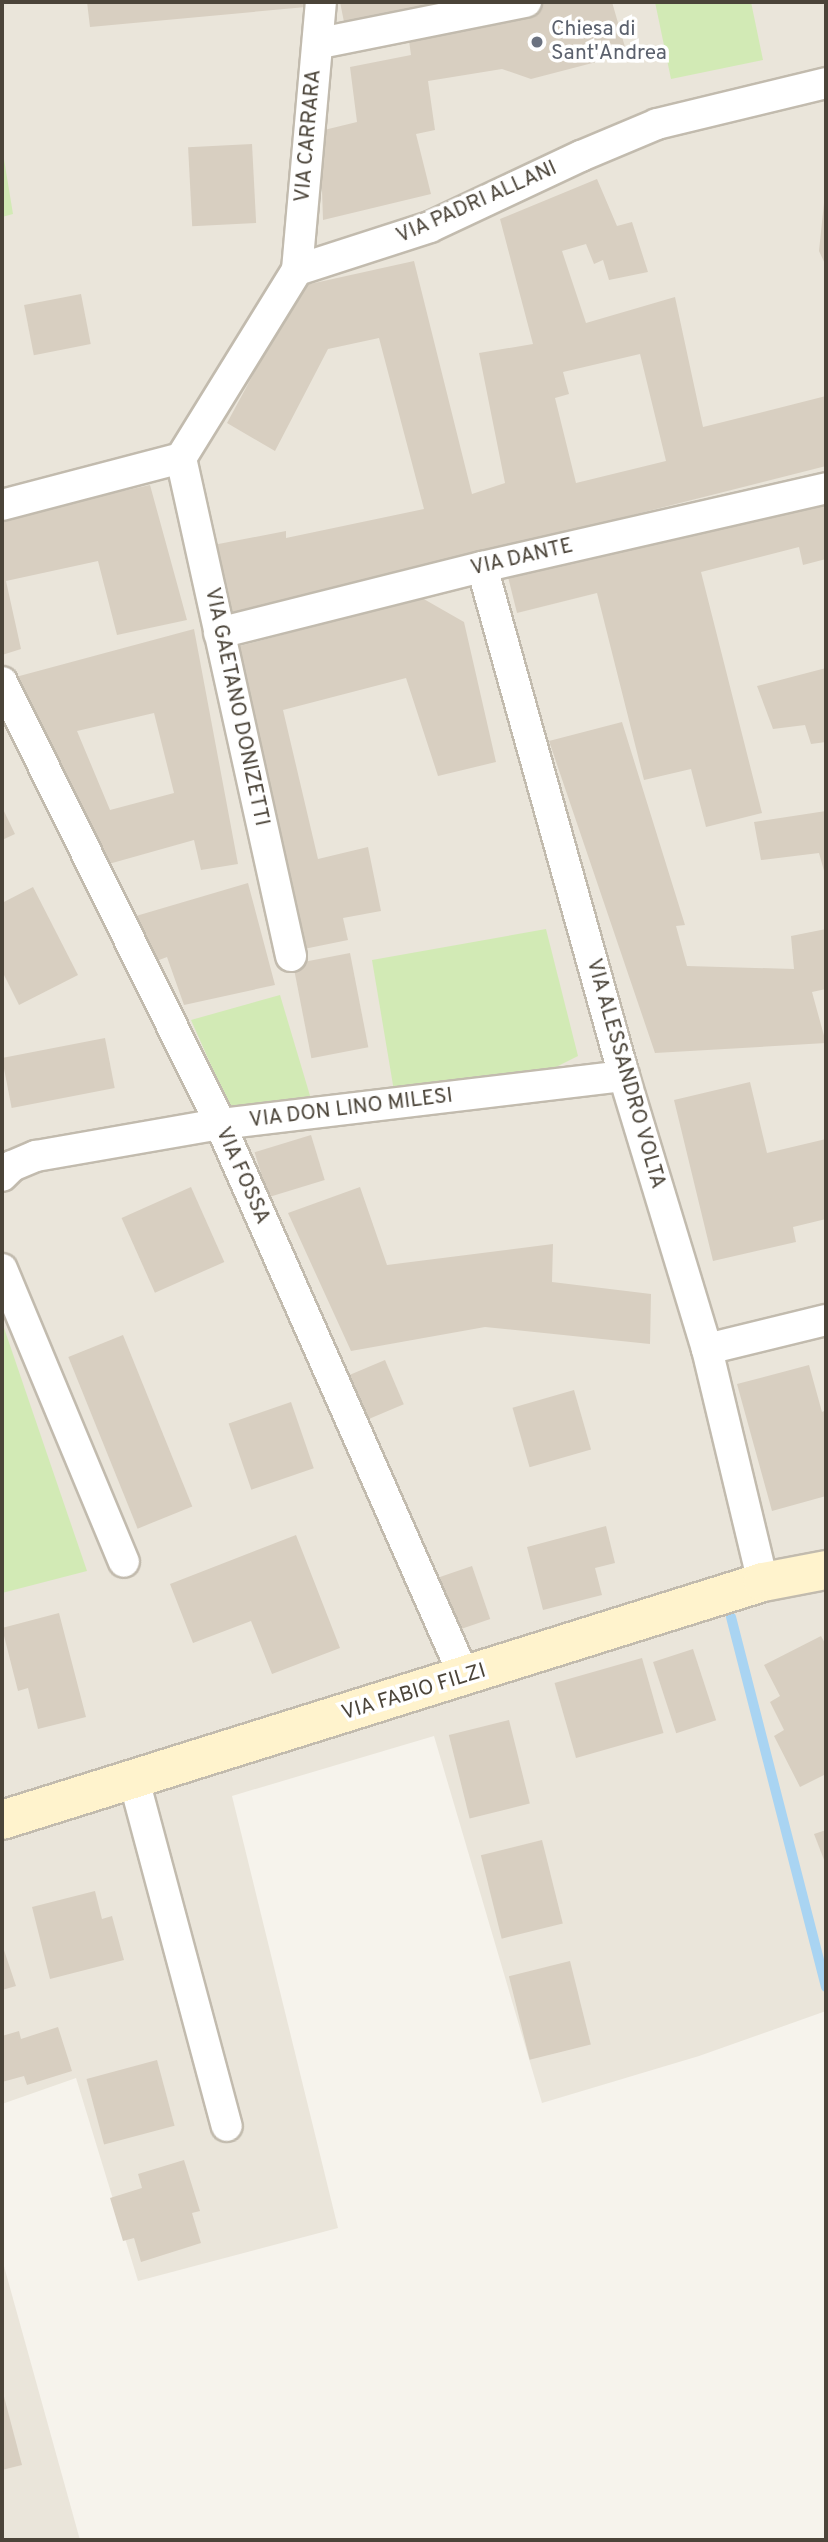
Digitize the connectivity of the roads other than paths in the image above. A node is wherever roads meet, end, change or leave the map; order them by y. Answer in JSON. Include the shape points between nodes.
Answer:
{"nodes":[{"id":1,"x":321,"y":2,"type":"edge"},
{"id":2,"x":526,"y":2,"type":"edge"},
{"id":3,"x":325,"y":42,"type":"dead end"},
{"id":4,"x":826,"y":83,"type":"edge"},
{"id":5,"x":297,"y":270,"type":"junction"},
{"id":6,"x":181,"y":458,"type":"junction"},
{"id":7,"x":826,"y":488,"type":"edge"},
{"id":8,"x":2,"y":505,"type":"edge"},
{"id":9,"x":482,"y":567,"type":"junction"},
{"id":10,"x":219,"y":633,"type":"junction"},
{"id":11,"x":2,"y":682,"type":"edge"},
{"id":12,"x":291,"y":956,"type":"dead end"},
{"id":13,"x":624,"y":1076,"type":"junction"},
{"id":14,"x":219,"y":1124,"type":"junction"},
{"id":15,"x":2,"y":1177,"type":"edge"},
{"id":16,"x":2,"y":1269,"type":"edge"},
{"id":17,"x":826,"y":1320,"type":"edge"},
{"id":18,"x":707,"y":1349,"type":"junction"},
{"id":19,"x":124,"y":1562,"type":"dead end"},
{"id":20,"x":826,"y":1570,"type":"edge"},
{"id":21,"x":763,"y":1582,"type":"junction"},
{"id":22,"x":464,"y":1678,"type":"junction"},
{"id":23,"x":134,"y":1780,"type":"junction"},
{"id":24,"x":2,"y":1820,"type":"edge"},
{"id":25,"x":227,"y":2126,"type":"dead end"}],
"edges":[{"from":1,"to":5,"type":"street","name":"VIA CARRARA"},
{"from":2,"to":3,"type":"street"},
{"from":4,"to":5,"type":"street","name":"VIA PADRI ALLANI","via":[[657,124],[430,227]]},
{"from":5,"to":6,"type":"street"},
{"from":6,"to":8,"type":"street"},
{"from":6,"to":10,"type":"street","name":"VIA GAETANO DONIZETTI"},
{"from":7,"to":9,"type":"street","name":"VIA DANTE"},
{"from":9,"to":10,"type":"street","name":"VIA DANTE"},
{"from":9,"to":13,"type":"street","name":"VIA ALESSANDRO VOLTA"},
{"from":10,"to":12,"type":"street","name":"VIA GAETANO DONIZETTI"},
{"from":11,"to":14,"type":"street","name":"VIA FOSSA"},
{"from":13,"to":14,"type":"street","name":"VIA DON LINO MILESI"},
{"from":13,"to":18,"type":"street","name":"VIA ALESSANDRO VOLTA"},
{"from":14,"to":15,"type":"street","name":"VIA DON LINO MILESI","via":[[36,1156],[12,1166]]},
{"from":14,"to":22,"type":"street","name":"VIA FOSSA"},
{"from":16,"to":19,"type":"street"},
{"from":17,"to":18,"type":"street"},
{"from":18,"to":21,"type":"street","name":"VIA ALESSANDRO VOLTA"},
{"from":20,"to":21,"type":"street","name":"VIA FABIO FILZI"},
{"from":21,"to":22,"type":"street","name":"VIA FABIO FILZI"},
{"from":22,"to":23,"type":"street","name":"VIA FABIO FILZI"},
{"from":23,"to":24,"type":"street","name":"VIA FABIO FILZI"},
{"from":23,"to":25,"type":"street"}]}
